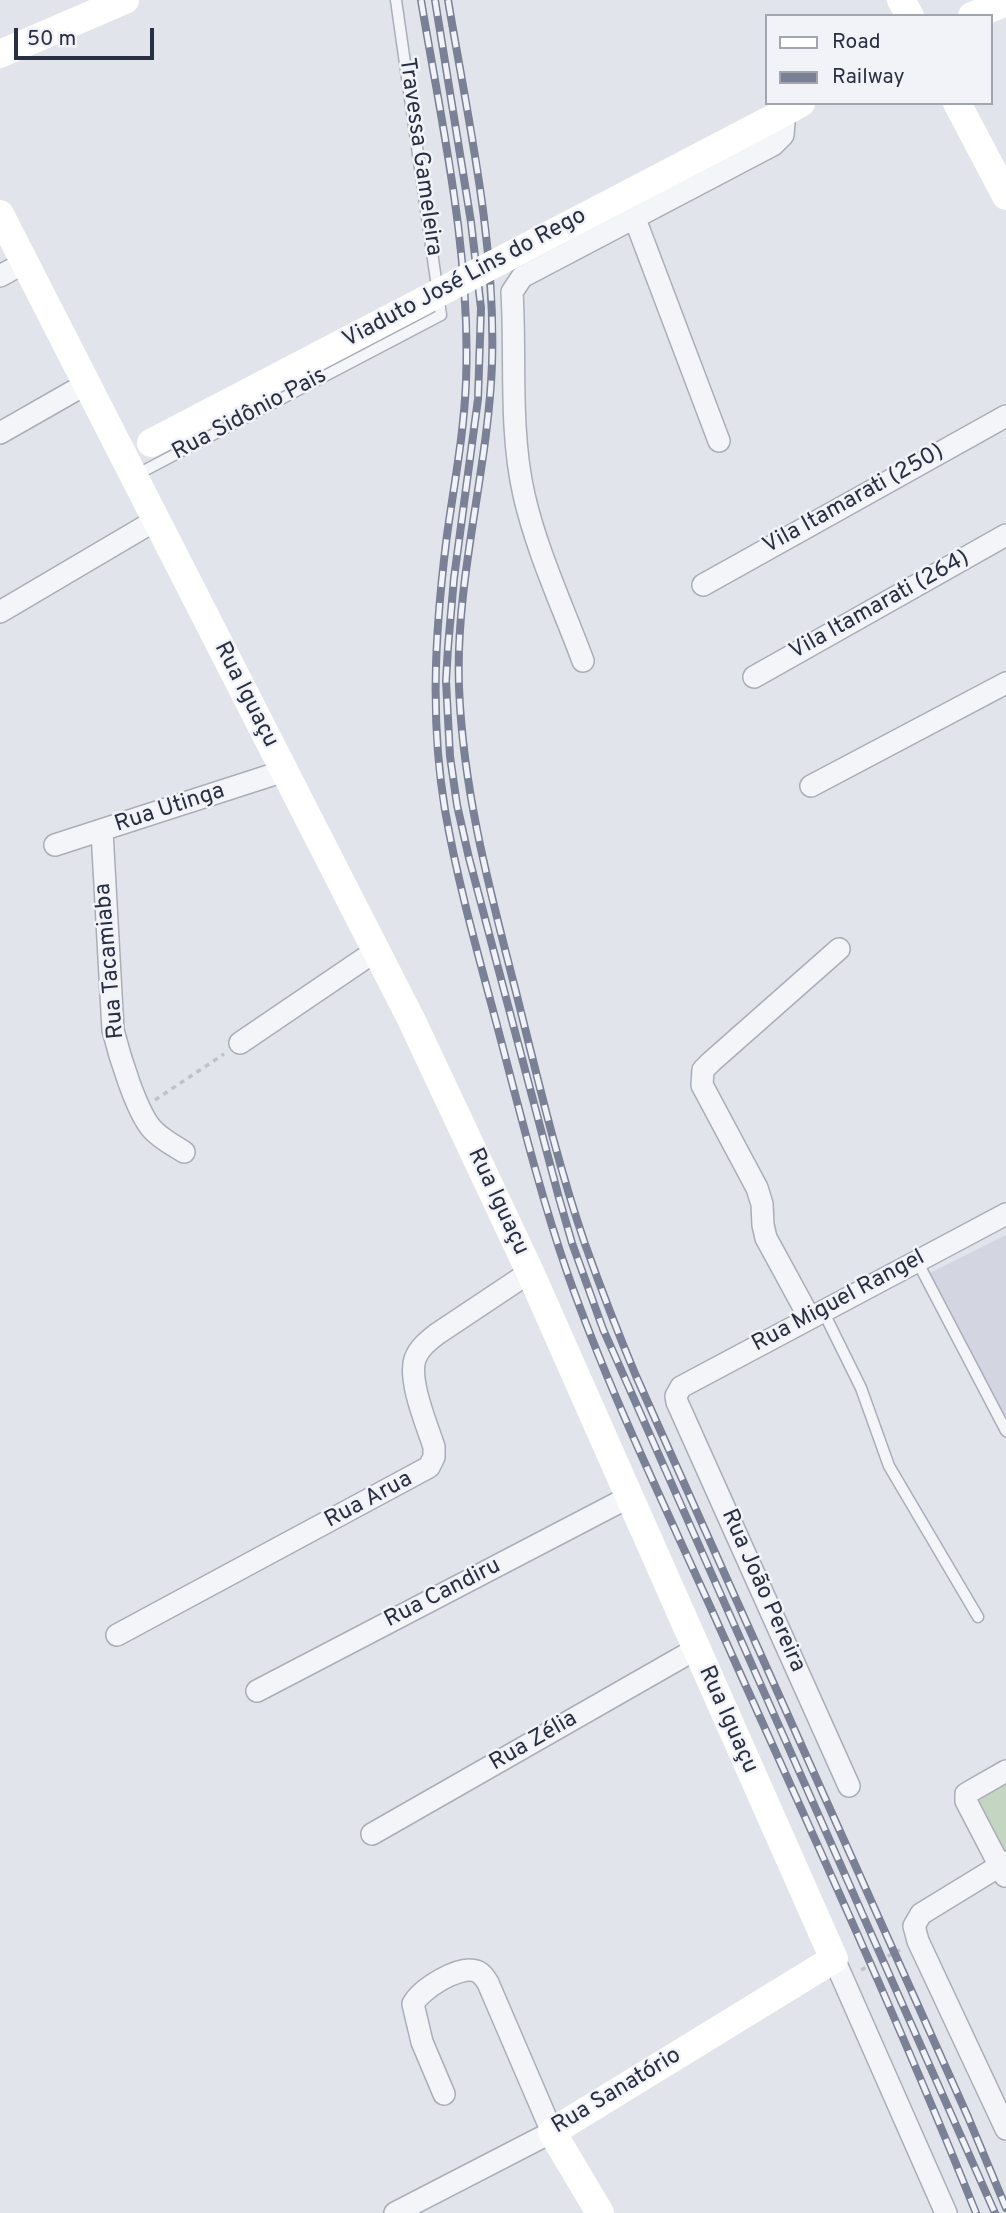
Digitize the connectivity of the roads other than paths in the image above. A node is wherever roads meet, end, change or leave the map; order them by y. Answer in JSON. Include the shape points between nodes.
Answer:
{"nodes":[{"id":1,"x":125,"y":0,"type":"edge"},
{"id":2,"x":396,"y":0,"type":"edge"},
{"id":3,"x":1006,"y":2,"type":"edge"},
{"id":4,"x":977,"y":14,"type":"edge"},
{"id":5,"x":0,"y":54,"type":"edge"},
{"id":6,"x":958,"y":105,"type":"edge"},
{"id":7,"x":782,"y":113,"type":"edge"},
{"id":8,"x":1006,"y":196,"type":"edge"},
{"id":9,"x":0,"y":214,"type":"edge"},
{"id":10,"x":635,"y":219,"type":"junction"},
{"id":11,"x":12,"y":270,"type":"edge"},
{"id":12,"x":442,"y":315,"type":"joint"},
{"id":13,"x":86,"y":384,"type":"junction"},
{"id":14,"x":1006,"y":416,"type":"edge"},
{"id":15,"x":0,"y":433,"type":"edge"},
{"id":16,"x":719,"y":441,"type":"dead end"},
{"id":17,"x":129,"y":466,"type":"junction"},
{"id":18,"x":156,"y":520,"type":"junction"},
{"id":19,"x":1006,"y":535,"type":"edge"},
{"id":20,"x":703,"y":585,"type":"dead end"},
{"id":21,"x":0,"y":612,"type":"edge"},
{"id":22,"x":583,"y":661,"type":"dead end"},
{"id":23,"x":754,"y":677,"type":"dead end"},
{"id":24,"x":1006,"y":683,"type":"edge"},
{"id":25,"x":284,"y":771,"type":"junction"},
{"id":26,"x":811,"y":786,"type":"dead end"},
{"id":27,"x":102,"y":831,"type":"junction"},
{"id":28,"x":55,"y":845,"type":"dead end"},
{"id":29,"x":839,"y":949,"type":"dead end"},
{"id":30,"x":377,"y":950,"type":"junction"},
{"id":31,"x":240,"y":1043,"type":"road end"},
{"id":32,"x":184,"y":1152,"type":"dead end"},
{"id":33,"x":1006,"y":1214,"type":"edge"},
{"id":34,"x":917,"y":1261,"type":"junction"},
{"id":35,"x":530,"y":1272,"type":"junction"},
{"id":36,"x":817,"y":1315,"type":"junction"},
{"id":37,"x":676,"y":1396,"type":"joint"},
{"id":38,"x":1006,"y":1431,"type":"edge"},
{"id":39,"x":629,"y":1497,"type":"junction"},
{"id":40,"x":978,"y":1616,"type":"dead end"},
{"id":41,"x":117,"y":1635,"type":"dead end"},
{"id":42,"x":695,"y":1649,"type":"junction"},
{"id":43,"x":257,"y":1691,"type":"dead end"},
{"id":44,"x":1006,"y":1771,"type":"edge"},
{"id":45,"x":849,"y":1786,"type":"dead end"},
{"id":46,"x":372,"y":1834,"type":"dead end"},
{"id":47,"x":1004,"y":1869,"type":"edge"},
{"id":48,"x":838,"y":1970,"type":"junction"},
{"id":49,"x":444,"y":2094,"type":"dead end"},
{"id":50,"x":1006,"y":2129,"type":"edge"},
{"id":51,"x":552,"y":2132,"type":"junction"},
{"id":52,"x":395,"y":2213,"type":"edge"},
{"id":53,"x":600,"y":2213,"type":"edge"},
{"id":54,"x":946,"y":2213,"type":"edge"}],
"edges":[{"from":1,"to":5,"type":"main road"},
{"from":2,"to":12,"type":"lane","name":"Travessa Gameleira"},
{"from":3,"to":4,"type":"main road"},
{"from":6,"to":8,"type":"main road"},
{"from":7,"to":10,"type":"street","via":[[783,135],[773,145]]},
{"from":7,"to":17,"type":"main road","name":"Viaduto José Lins do Rego","bridge":true,"via":[[151,443]]},
{"from":9,"to":11,"type":"main road","name":"Rua Iguaçu"},
{"from":10,"to":16,"type":"street"},
{"from":10,"to":22,"type":"street","via":[[522,277],[512,292],[515,415],[522,481],[532,523]]},
{"from":11,"to":13,"type":"main road","name":"Rua Iguaçu"},
{"from":12,"to":17,"type":"lane","name":"Rua Sidônio Pais"},
{"from":13,"to":15,"type":"street"},
{"from":13,"to":17,"type":"main road","name":"Rua Iguaçu"},
{"from":14,"to":20,"type":"street","name":"Vila Itamarati (250)"},
{"from":17,"to":18,"type":"main road","name":"Rua Iguaçu"},
{"from":18,"to":21,"type":"street"},
{"from":18,"to":25,"type":"main road","name":"Rua Iguaçu"},
{"from":19,"to":23,"type":"street","name":"Vila Itamarati (264)"},
{"from":24,"to":26,"type":"street"},
{"from":25,"to":27,"type":"street","name":"Rua Utinga"},
{"from":25,"to":30,"type":"main road","name":"Rua Iguaçu"},
{"from":27,"to":28,"type":"street","name":"Rua Utinga"},
{"from":27,"to":32,"type":"street","name":"Rua Tacamiaba","via":[[113,1030],[121,1061],[150,1127]]},
{"from":29,"to":36,"type":"street","via":[[711,1062],[701,1078],[757,1188],[766,1238]]},
{"from":30,"to":31,"type":"street"},
{"from":30,"to":35,"type":"main road","name":"Rua Iguaçu"},
{"from":33,"to":34,"type":"street","name":"Rua Miguel Rangel"},
{"from":34,"to":36,"type":"street","name":"Rua Miguel Rangel"},
{"from":34,"to":38,"type":"lane"},
{"from":35,"to":39,"type":"main road","name":"Rua Iguaçu"},
{"from":35,"to":41,"type":"street","name":"Rua Arua","via":[[437,1334],[415,1358],[414,1382],[434,1447],[429,1467]]},
{"from":36,"to":37,"type":"street","name":"Rua Miguel Rangel","via":[[681,1387]]},
{"from":36,"to":40,"type":"lane","via":[[861,1388],[889,1466]]},
{"from":37,"to":45,"type":"street","name":"Rua João Pereira"},
{"from":39,"to":42,"type":"main road","name":"Rua Iguaçu"},
{"from":39,"to":43,"type":"street","name":"Rua Candiru"},
{"from":42,"to":46,"type":"street","name":"Rua Zélia"},
{"from":42,"to":48,"type":"main road","name":"Rua Iguaçu"},
{"from":44,"to":47,"type":"street","via":[[966,1794]]},
{"from":47,"to":50,"type":"street","via":[[915,1919],[916,1936]]},
{"from":48,"to":51,"type":"main road","name":"Rua Sanatório"},
{"from":48,"to":54,"type":"street","name":"Rua Iguaçu"},
{"from":49,"to":51,"type":"street","via":[[422,2042],[413,2004],[425,1990],[456,1972],[475,1970],[488,1983]]},
{"from":51,"to":52,"type":"street","name":"Rua Sanatório"},
{"from":51,"to":53,"type":"main road"}]}
